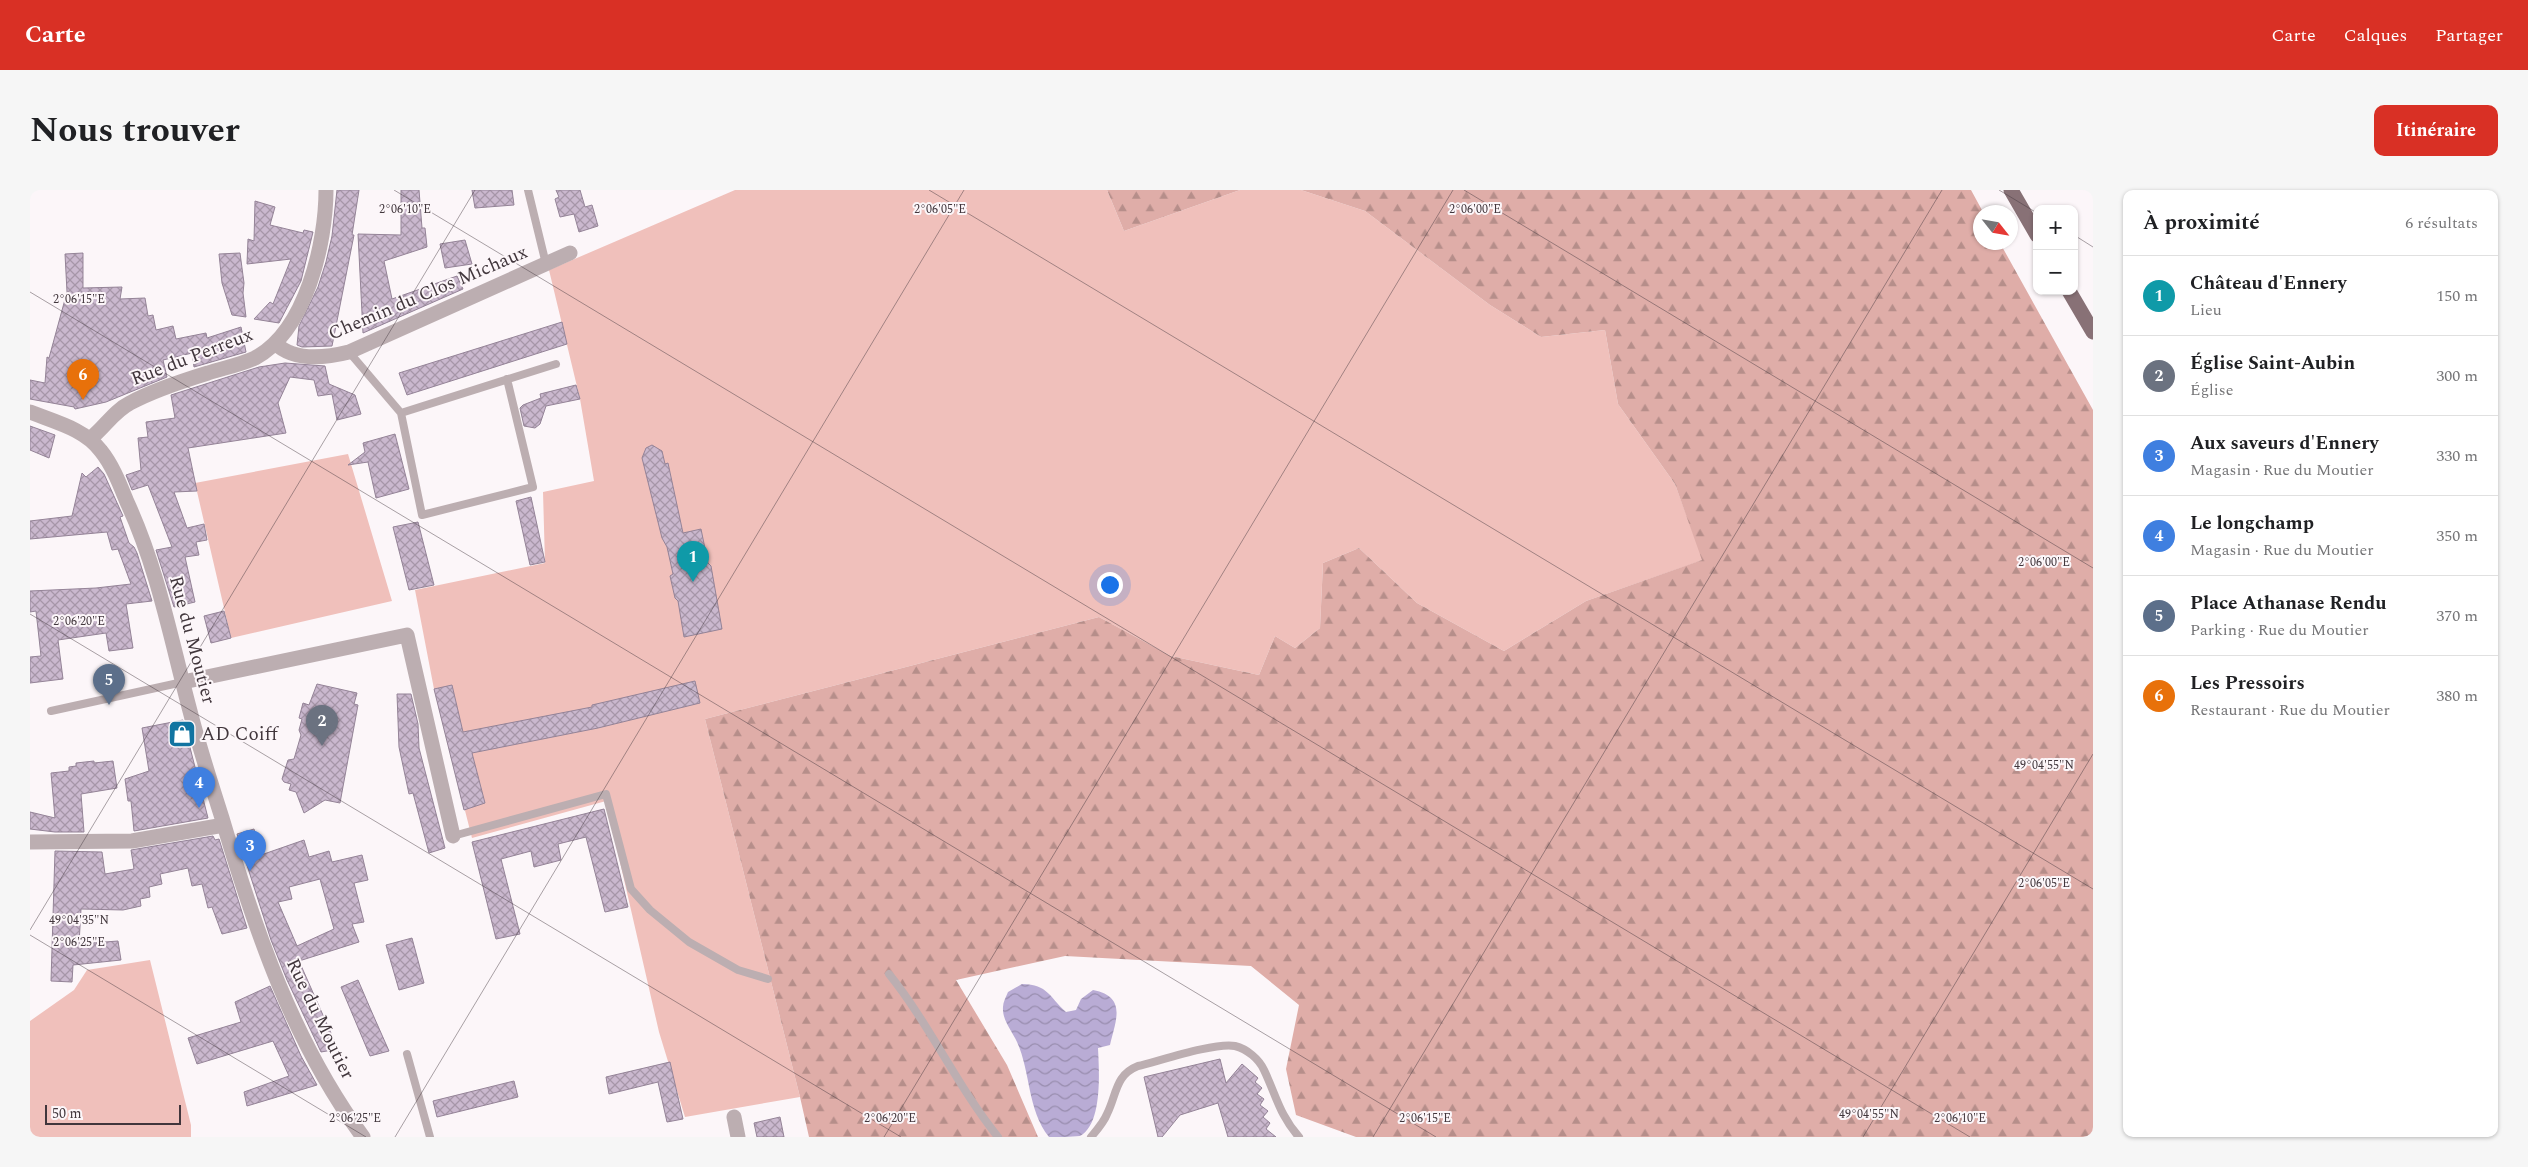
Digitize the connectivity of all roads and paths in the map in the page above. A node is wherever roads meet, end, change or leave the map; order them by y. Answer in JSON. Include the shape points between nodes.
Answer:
{"nodes":[{"id":1,"x":326,"y":190,"type":"edge"},
{"id":2,"x":528,"y":190,"type":"edge"},
{"id":3,"x":2011,"y":190,"type":"edge"},
{"id":4,"x":2033,"y":228,"type":"edge"},
{"id":5,"x":570,"y":253,"type":"dead end"},
{"id":6,"x":546,"y":264,"type":"junction"},
{"id":7,"x":2071,"y":295,"type":"edge"},
{"id":8,"x":2093,"y":332,"type":"edge"},
{"id":9,"x":275,"y":343,"type":"junction"},
{"id":10,"x":349,"y":352,"type":"junction"},
{"id":11,"x":556,"y":364,"type":"dead end"},
{"id":12,"x":507,"y":378,"type":"junction"},
{"id":13,"x":30,"y":412,"type":"edge"},
{"id":14,"x":401,"y":414,"type":"junction"},
{"id":15,"x":91,"y":438,"type":"junction"},
{"id":16,"x":183,"y":682,"type":"junction"},
{"id":17,"x":51,"y":711,"type":"dead end"},
{"id":18,"x":224,"y":825,"type":"junction"},
{"id":19,"x":454,"y":836,"type":"joint"},
{"id":20,"x":30,"y":842,"type":"edge"},
{"id":21,"x":889,"y":974,"type":"dead end"},
{"id":22,"x":768,"y":979,"type":"dead end"},
{"id":23,"x":407,"y":1054,"type":"dead end"},
{"id":24,"x":734,"y":1117,"type":"dead end"},
{"id":25,"x":363,"y":1137,"type":"edge"},
{"id":26,"x":430,"y":1137,"type":"edge"},
{"id":27,"x":738,"y":1137,"type":"edge"},
{"id":28,"x":998,"y":1137,"type":"edge"},
{"id":29,"x":1092,"y":1137,"type":"edge"},
{"id":30,"x":1299,"y":1137,"type":"edge"}],
"edges":[{"from":1,"to":9,"type":"street","name":"Rue du Perreux","via":[[323,234],[310,280],[293,320]]},
{"from":2,"to":6,"type":"lane"},
{"from":3,"to":4,"type":"main road"},
{"from":5,"to":6,"type":"street","name":"Chemin du Clos Michaux"},
{"from":6,"to":10,"type":"street","name":"Chemin du Clos Michaux"},
{"from":7,"to":8,"type":"main road"},
{"from":9,"to":10,"type":"street","name":"Chemin du Clos Michaux","via":[[291,354],[327,357]]},
{"from":9,"to":15,"type":"street","name":"Rue du Perreux","via":[[246,361],[189,378],[129,403]]},
{"from":10,"to":14,"type":"lane"},
{"from":11,"to":12,"type":"lane"},
{"from":12,"to":14,"type":"lane"},
{"from":12,"to":14,"type":"lane","via":[[533,487],[422,515]]},
{"from":13,"to":15,"type":"street","name":"Rue du Moutier"},
{"from":15,"to":16,"type":"street","name":"Rue du Moutier","via":[[111,465],[142,534]]},
{"from":16,"to":17,"type":"lane"},
{"from":16,"to":18,"type":"street","name":"Rue du Moutier"},
{"from":16,"to":19,"type":"street","via":[[407,635]]},
{"from":18,"to":20,"type":"street","via":[[132,841]]},
{"from":18,"to":25,"type":"street","name":"Rue du Moutier","via":[[242,890],[292,1016],[334,1095]]},
{"from":19,"to":22,"type":"lane","via":[[606,794],[630,889],[689,942],[738,970]]},
{"from":21,"to":28,"type":"lane","via":[[910,1001],[978,1112]]},
{"from":23,"to":26,"type":"lane"},
{"from":24,"to":27,"type":"street"},
{"from":29,"to":30,"type":"lane","via":[[1107,1115],[1126,1070],[1217,1047],[1235,1046],[1252,1055],[1263,1068],[1286,1122]]}]}
